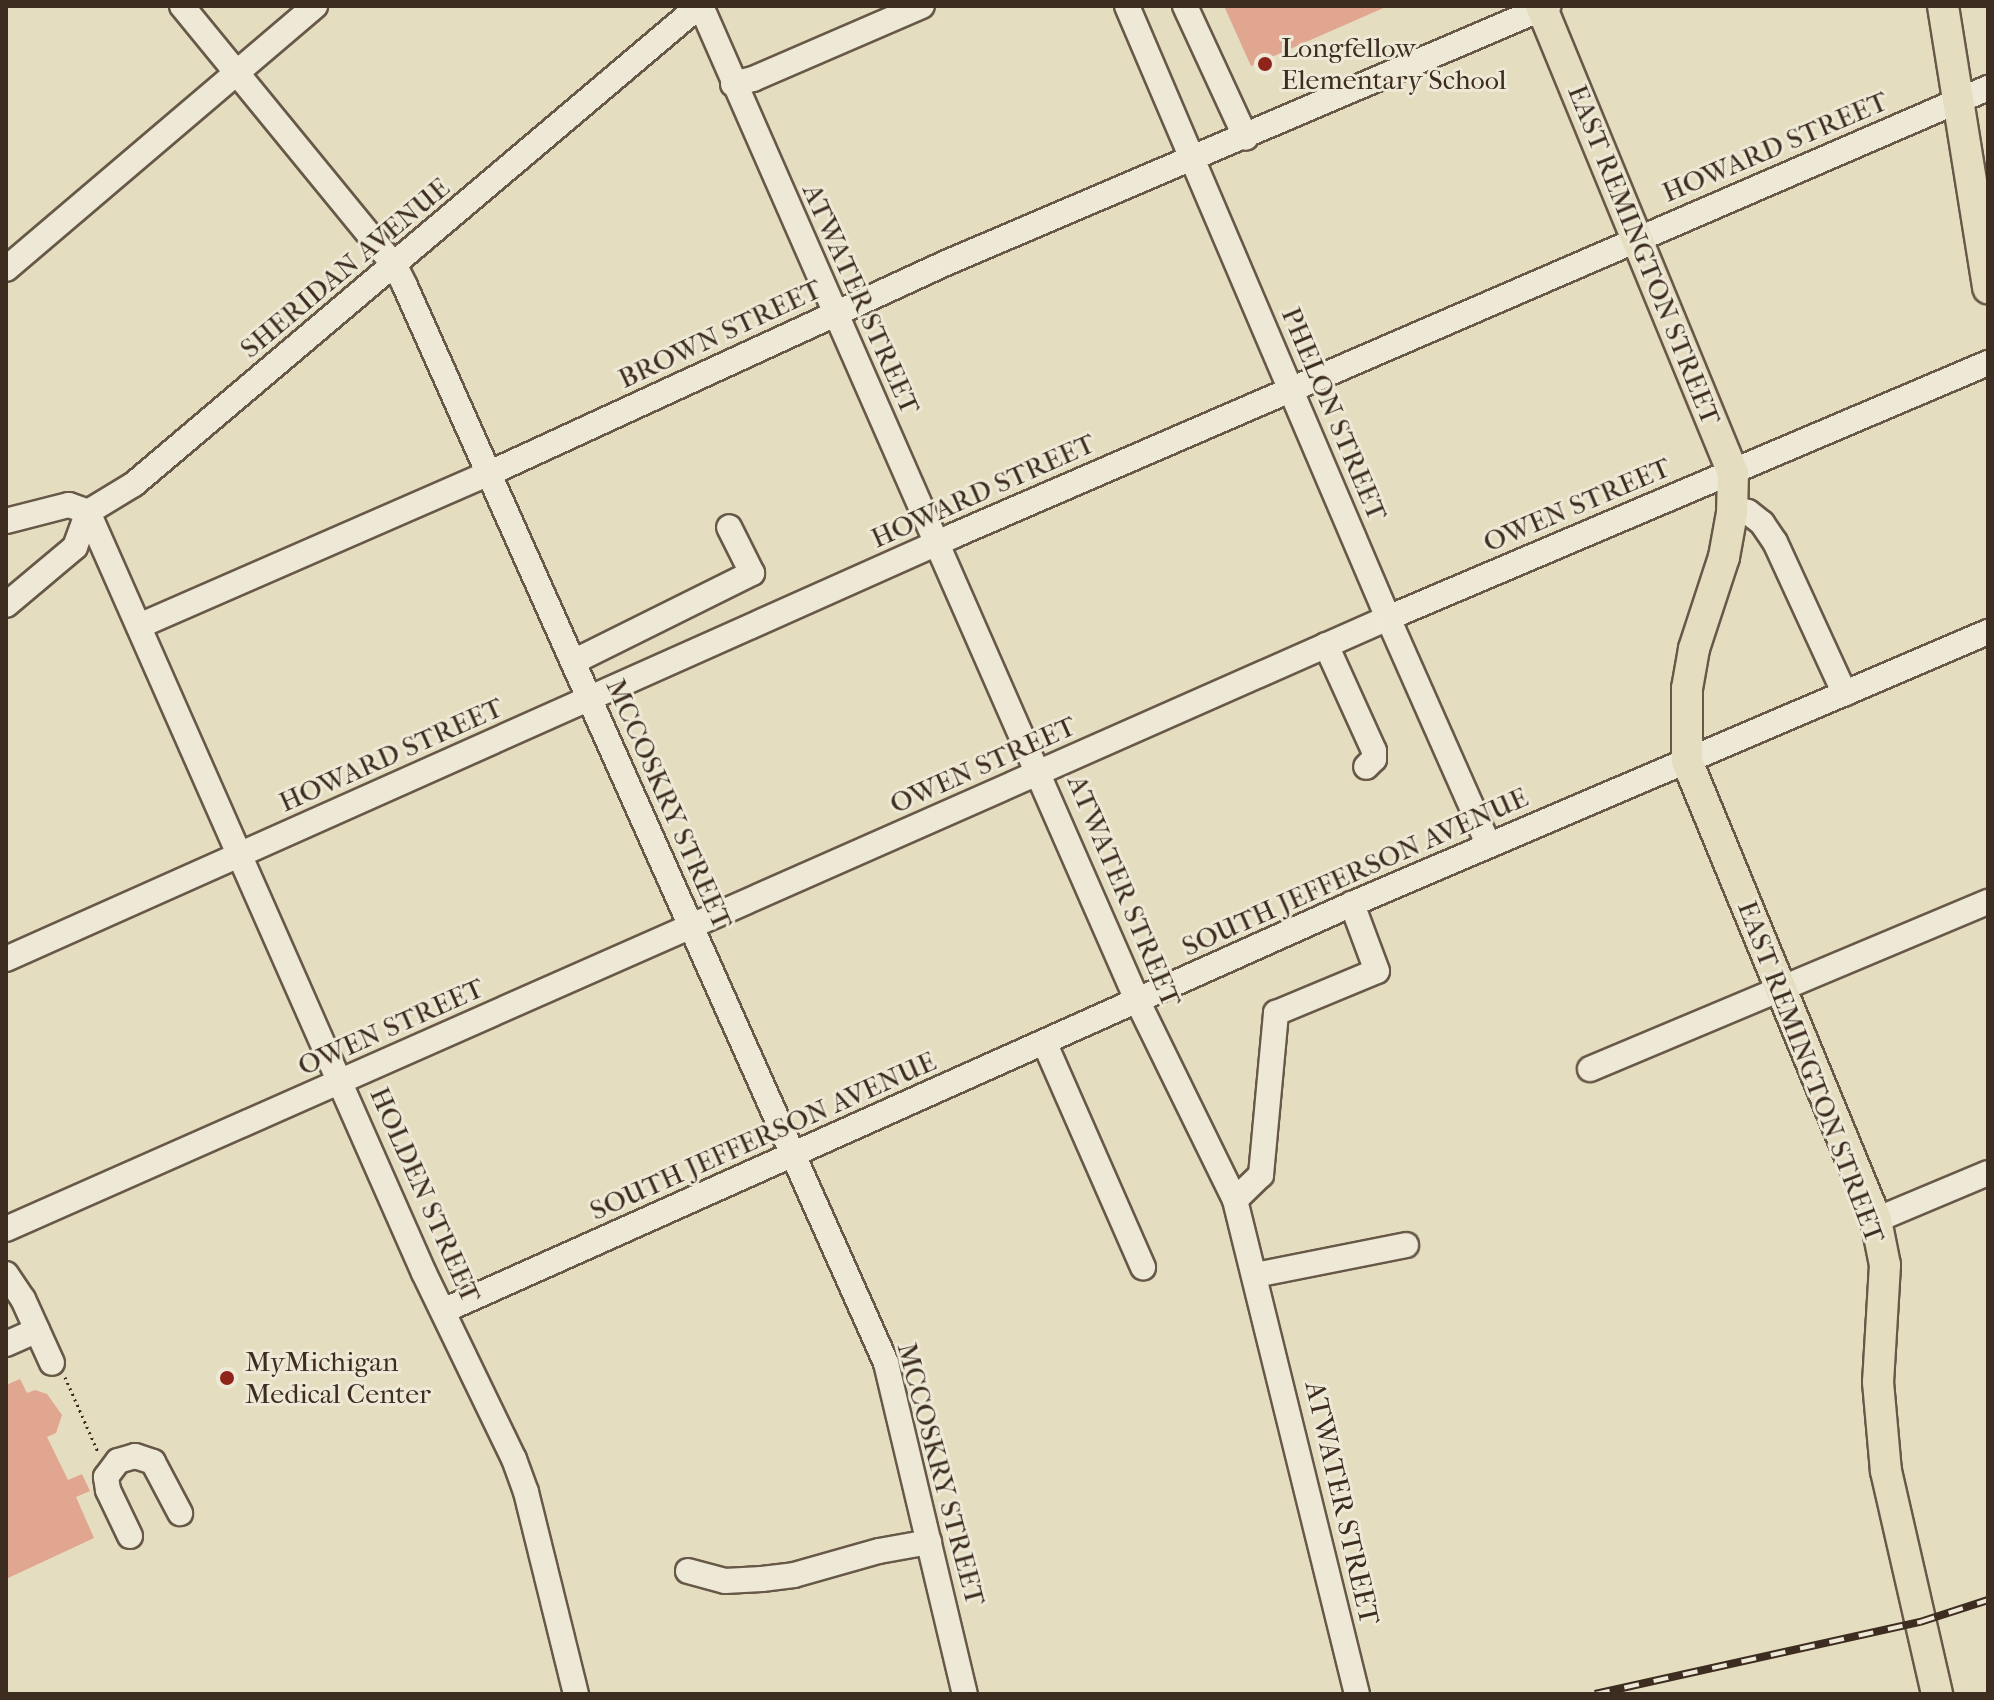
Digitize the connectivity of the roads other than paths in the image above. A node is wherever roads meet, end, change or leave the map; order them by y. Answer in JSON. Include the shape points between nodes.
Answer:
{"nodes":[{"id":1,"x":182,"y":6,"type":"edge"},
{"id":2,"x":315,"y":6,"type":"edge"},
{"id":3,"x":700,"y":6,"type":"edge"},
{"id":4,"x":922,"y":6,"type":"edge"},
{"id":5,"x":1127,"y":6,"type":"edge"},
{"id":6,"x":1185,"y":6,"type":"edge"},
{"id":7,"x":1943,"y":6,"type":"edge"},
{"id":8,"x":1544,"y":7,"type":"edge"},
{"id":9,"x":237,"y":72,"type":"junction"},
{"id":10,"x":733,"y":84,"type":"junction"},
{"id":11,"x":1988,"y":88,"type":"edge"},
{"id":12,"x":1958,"y":101,"type":"junction"},
{"id":13,"x":1246,"y":138,"type":"junction"},
{"id":14,"x":1193,"y":159,"type":"junction"},
{"id":15,"x":1638,"y":238,"type":"junction"},
{"id":16,"x":395,"y":266,"type":"junction"},
{"id":17,"x":6,"y":269,"type":"edge"},
{"id":18,"x":1988,"y":288,"type":"edge"},
{"id":19,"x":834,"y":315,"type":"junction"},
{"id":20,"x":1988,"y":363,"type":"edge"},
{"id":21,"x":1291,"y":389,"type":"junction"},
{"id":22,"x":490,"y":473,"type":"junction"},
{"id":23,"x":1733,"y":473,"type":"junction"},
{"id":24,"x":1732,"y":508,"type":"junction"},
{"id":25,"x":88,"y":512,"type":"junction"},
{"id":26,"x":6,"y":521,"type":"edge"},
{"id":27,"x":729,"y":527,"type":"dead end"},
{"id":28,"x":936,"y":543,"type":"junction"},
{"id":29,"x":6,"y":605,"type":"edge"},
{"id":30,"x":1388,"y":618,"type":"junction"},
{"id":31,"x":139,"y":626,"type":"junction"},
{"id":32,"x":1988,"y":632,"type":"edge"},
{"id":33,"x":1326,"y":645,"type":"junction"},
{"id":34,"x":573,"y":662,"type":"junction"},
{"id":35,"x":1845,"y":694,"type":"junction"},
{"id":36,"x":589,"y":699,"type":"junction"},
{"id":37,"x":1687,"y":761,"type":"junction"},
{"id":38,"x":1366,"y":767,"type":"dead end"},
{"id":39,"x":1041,"y":773,"type":"junction"},
{"id":40,"x":1488,"y":844,"type":"junction"},
{"id":41,"x":242,"y":855,"type":"junction"},
{"id":42,"x":1988,"y":902,"type":"edge"},
{"id":43,"x":1352,"y":904,"type":"junction"},
{"id":44,"x":691,"y":928,"type":"junction"},
{"id":45,"x":6,"y":959,"type":"edge"},
{"id":46,"x":1781,"y":991,"type":"junction"},
{"id":47,"x":1138,"y":1002,"type":"junction"},
{"id":48,"x":1045,"y":1044,"type":"junction"},
{"id":49,"x":1590,"y":1069,"type":"dead end"},
{"id":50,"x":342,"y":1082,"type":"junction"},
{"id":51,"x":793,"y":1156,"type":"junction"},
{"id":52,"x":1988,"y":1173,"type":"edge"},
{"id":53,"x":1235,"y":1200,"type":"junction"},
{"id":54,"x":1876,"y":1220,"type":"junction"},
{"id":55,"x":6,"y":1229,"type":"edge"},
{"id":56,"x":1406,"y":1245,"type":"dead end"},
{"id":57,"x":1143,"y":1267,"type":"dead end"},
{"id":58,"x":6,"y":1274,"type":"edge"},
{"id":59,"x":1256,"y":1275,"type":"junction"},
{"id":60,"x":443,"y":1311,"type":"junction"},
{"id":61,"x":37,"y":1330,"type":"junction"},
{"id":62,"x":6,"y":1344,"type":"edge"},
{"id":63,"x":59,"y":1370,"type":"road end"},
{"id":64,"x":180,"y":1513,"type":"dead end"},
{"id":65,"x":130,"y":1536,"type":"dead end"},
{"id":66,"x":929,"y":1542,"type":"junction"},
{"id":67,"x":688,"y":1571,"type":"dead end"},
{"id":68,"x":576,"y":1694,"type":"edge"},
{"id":69,"x":965,"y":1694,"type":"edge"},
{"id":70,"x":1357,"y":1694,"type":"edge"},
{"id":71,"x":1937,"y":1694,"type":"edge"}],
"edges":[{"from":1,"to":9,"type":"street","name":"MCCOSKRY STREET"},
{"from":2,"to":9,"type":"street"},
{"from":3,"to":10,"type":"street","name":"ATWATER STREET"},
{"from":3,"to":16,"type":"street","name":"SHERIDAN AVENUE"},
{"from":4,"to":10,"type":"street"},
{"from":5,"to":14,"type":"street","name":"PHELON STREET"},
{"from":6,"to":13,"type":"street"},
{"from":7,"to":12,"type":"main road"},
{"from":8,"to":13,"type":"street","name":"BROWN STREET"},
{"from":8,"to":15,"type":"main road","name":"EAST REMINGTON STREET"},
{"from":9,"to":16,"type":"street","name":"MCCOSKRY STREET"},
{"from":9,"to":17,"type":"street"},
{"from":10,"to":19,"type":"street","name":"ATWATER STREET"},
{"from":11,"to":12,"type":"street","name":"HOWARD STREET"},
{"from":12,"to":15,"type":"street","name":"HOWARD STREET"},
{"from":12,"to":18,"type":"main road"},
{"from":13,"to":14,"type":"street","name":"BROWN STREET"},
{"from":14,"to":19,"type":"street","name":"BROWN STREET"},
{"from":14,"to":21,"type":"street","name":"PHELON STREET"},
{"from":15,"to":21,"type":"street","name":"HOWARD STREET"},
{"from":15,"to":23,"type":"main road","name":"EAST REMINGTON STREET"},
{"from":16,"to":22,"type":"street","name":"MCCOSKRY STREET"},
{"from":16,"to":25,"type":"street","name":"SHERIDAN AVENUE","via":[[134,484]]},
{"from":19,"to":22,"type":"street","name":"BROWN STREET"},
{"from":19,"to":28,"type":"street","name":"ATWATER STREET"},
{"from":20,"to":23,"type":"street","name":"OWEN STREET"},
{"from":21,"to":28,"type":"street","name":"HOWARD STREET"},
{"from":21,"to":30,"type":"street","name":"PHELON STREET"},
{"from":22,"to":31,"type":"street","name":"BROWN STREET"},
{"from":22,"to":34,"type":"street","name":"MCCOSKRY STREET"},
{"from":23,"to":24,"type":"main road","name":"EAST REMINGTON STREET"},
{"from":23,"to":30,"type":"street","name":"OWEN STREET"},
{"from":24,"to":35,"type":"street","via":[[1762,523],[1775,542]]},
{"from":24,"to":37,"type":"main road","name":"EAST REMINGTON STREET","via":[[1724,557],[1687,688]]},
{"from":25,"to":26,"type":"street","via":[[69,505]]},
{"from":25,"to":29,"type":"street","via":[[75,547]]},
{"from":25,"to":31,"type":"street","name":"HOLDEN STREET"},
{"from":27,"to":34,"type":"street","via":[[752,573]]},
{"from":28,"to":36,"type":"street","name":"HOWARD STREET"},
{"from":28,"to":39,"type":"street","name":"ATWATER STREET"},
{"from":30,"to":33,"type":"street","name":"OWEN STREET"},
{"from":30,"to":40,"type":"street","name":"PHELON STREET"},
{"from":31,"to":41,"type":"street","name":"HOLDEN STREET"},
{"from":32,"to":35,"type":"street","name":"SOUTH JEFFERSON AVENUE"},
{"from":33,"to":38,"type":"street","via":[[1374,751]]},
{"from":33,"to":39,"type":"street","name":"OWEN STREET"},
{"from":34,"to":36,"type":"street","name":"MCCOSKRY STREET"},
{"from":35,"to":37,"type":"street","name":"SOUTH JEFFERSON AVENUE"},
{"from":36,"to":41,"type":"street","name":"HOWARD STREET"},
{"from":36,"to":44,"type":"street","name":"MCCOSKRY STREET"},
{"from":37,"to":40,"type":"street","name":"SOUTH JEFFERSON AVENUE"},
{"from":37,"to":46,"type":"main road","name":"EAST REMINGTON STREET"},
{"from":39,"to":44,"type":"street","name":"OWEN STREET"},
{"from":39,"to":47,"type":"street","name":"ATWATER STREET"},
{"from":40,"to":43,"type":"street","name":"SOUTH JEFFERSON AVENUE"},
{"from":41,"to":45,"type":"street","name":"HOWARD STREET"},
{"from":41,"to":50,"type":"street","name":"HOLDEN STREET"},
{"from":42,"to":46,"type":"street"},
{"from":43,"to":47,"type":"street","name":"SOUTH JEFFERSON AVENUE"},
{"from":43,"to":53,"type":"street","via":[[1377,971],[1276,1013],[1261,1175]]},
{"from":44,"to":50,"type":"street","name":"OWEN STREET"},
{"from":44,"to":51,"type":"street","name":"MCCOSKRY STREET"},
{"from":46,"to":49,"type":"street"},
{"from":46,"to":54,"type":"main road","name":"EAST REMINGTON STREET"},
{"from":47,"to":48,"type":"street","name":"SOUTH JEFFERSON AVENUE"},
{"from":47,"to":53,"type":"street","name":"ATWATER STREET"},
{"from":48,"to":51,"type":"street","name":"SOUTH JEFFERSON AVENUE"},
{"from":48,"to":57,"type":"street"},
{"from":50,"to":55,"type":"street","name":"OWEN STREET"},
{"from":50,"to":60,"type":"street","name":"HOLDEN STREET"},
{"from":51,"to":60,"type":"street","name":"SOUTH JEFFERSON AVENUE"},
{"from":51,"to":66,"type":"street","name":"MCCOSKRY STREET","via":[[886,1363]]},
{"from":52,"to":54,"type":"street"},
{"from":53,"to":59,"type":"street","name":"ATWATER STREET"},
{"from":54,"to":71,"type":"main road","name":"EAST REMINGTON STREET","via":[[1885,1265],[1878,1382],[1886,1471]]},
{"from":56,"to":59,"type":"street"},
{"from":58,"to":61,"type":"street"},
{"from":59,"to":70,"type":"street","name":"ATWATER STREET"},
{"from":60,"to":68,"type":"street","name":"HOLDEN STREET","via":[[526,1492]]},
{"from":61,"to":62,"type":"street"},
{"from":61,"to":63,"type":"street"},
{"from":64,"to":65,"type":"street","via":[[153,1462],[135,1456],[118,1461],[106,1477],[108,1490]]},
{"from":66,"to":67,"type":"street","via":[[762,1579],[711,1580]]},
{"from":66,"to":69,"type":"street","name":"MCCOSKRY STREET"}]}
